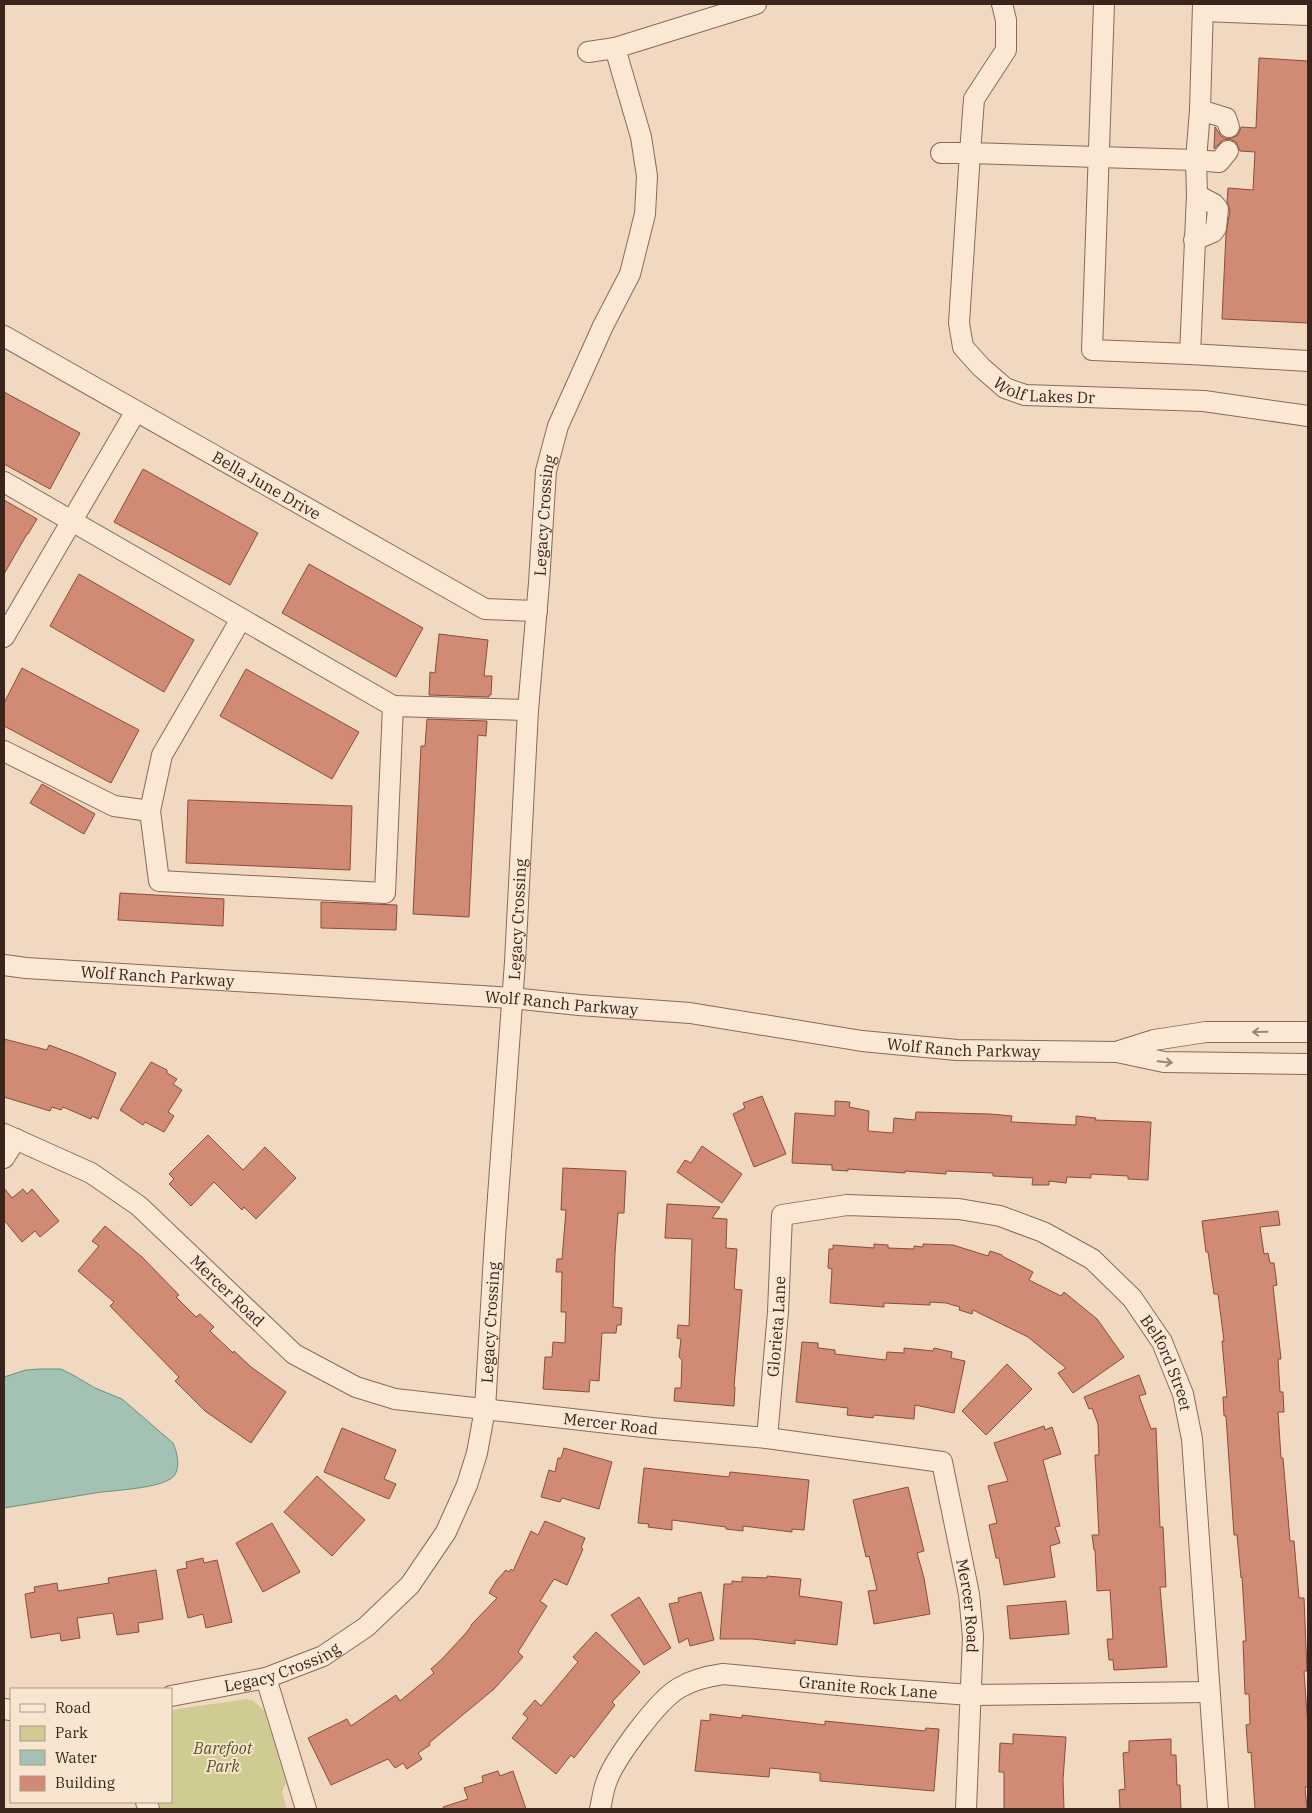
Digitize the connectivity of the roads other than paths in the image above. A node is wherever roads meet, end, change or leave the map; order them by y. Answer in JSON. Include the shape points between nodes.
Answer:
{"nodes":[{"id":1,"x":756,"y":4,"type":"edge"},
{"id":2,"x":1002,"y":4,"type":"edge"},
{"id":3,"x":1104,"y":4,"type":"edge"},
{"id":4,"x":1203,"y":8,"type":"edge"},
{"id":5,"x":1308,"y":15,"type":"edge"},
{"id":6,"x":615,"y":48,"type":"junction"},
{"id":7,"x":588,"y":52,"type":"dead end"},
{"id":8,"x":1200,"y":110,"type":"junction"},
{"id":9,"x":1229,"y":127,"type":"dead end"},
{"id":10,"x":1228,"y":151,"type":"dead end"},
{"id":11,"x":941,"y":153,"type":"dead end"},
{"id":12,"x":970,"y":153,"type":"junction"},
{"id":13,"x":1098,"y":157,"type":"junction"},
{"id":14,"x":1196,"y":160,"type":"junction"},
{"id":15,"x":4,"y":336,"type":"edge"},
{"id":16,"x":1190,"y":354,"type":"junction"},
{"id":17,"x":1308,"y":361,"type":"edge"},
{"id":18,"x":136,"y":411,"type":"junction"},
{"id":19,"x":1308,"y":416,"type":"edge"},
{"id":20,"x":4,"y":482,"type":"edge"},
{"id":21,"x":72,"y":522,"type":"junction"},
{"id":22,"x":537,"y":611,"type":"junction"},
{"id":23,"x":241,"y":619,"type":"junction"},
{"id":24,"x":4,"y":637,"type":"edge"},
{"id":25,"x":393,"y":706,"type":"junction"},
{"id":26,"x":528,"y":710,"type":"junction"},
{"id":27,"x":4,"y":751,"type":"edge"},
{"id":28,"x":150,"y":812,"type":"junction"},
{"id":29,"x":4,"y":965,"type":"edge"},
{"id":30,"x":512,"y":998,"type":"junction"},
{"id":31,"x":1308,"y":1032,"type":"edge"},
{"id":32,"x":1117,"y":1052,"type":"junction"},
{"id":33,"x":1308,"y":1064,"type":"edge"},
{"id":34,"x":10,"y":1136,"type":"edge"},
{"id":35,"x":4,"y":1158,"type":"edge"},
{"id":36,"x":782,"y":1215,"type":"joint"},
{"id":37,"x":485,"y":1409,"type":"junction"},
{"id":38,"x":767,"y":1438,"type":"junction"},
{"id":39,"x":266,"y":1678,"type":"junction"},
{"id":40,"x":1209,"y":1692,"type":"junction"},
{"id":41,"x":172,"y":1696,"type":"edge"},
{"id":42,"x":971,"y":1696,"type":"junction"},
{"id":43,"x":306,"y":1809,"type":"edge"},
{"id":44,"x":600,"y":1809,"type":"edge"},
{"id":45,"x":966,"y":1809,"type":"edge"},
{"id":46,"x":1218,"y":1809,"type":"edge"}],
"edges":[{"from":1,"to":6,"type":"street"},
{"from":2,"to":12,"type":"street","name":"Wolf Lakes Dr","via":[[1006,20],[1006,50],[974,99]]},
{"from":3,"to":13,"type":"street"},
{"from":4,"to":5,"type":"street"},
{"from":4,"to":8,"type":"street"},
{"from":6,"to":7,"type":"street"},
{"from":6,"to":22,"type":"street","name":"Legacy Crossing","via":[[641,137],[647,176],[645,214],[630,274],[573,391],[546,470]]},
{"from":8,"to":9,"type":"street","via":[[1226,118]]},
{"from":8,"to":14,"type":"street"},
{"from":10,"to":14,"type":"street","via":[[1219,162]]},
{"from":11,"to":12,"type":"street"},
{"from":12,"to":13,"type":"street"},
{"from":12,"to":19,"type":"street","name":"Wolf Lakes Dr","via":[[960,323],[963,347],[1005,388],[1025,394],[1204,401]]},
{"from":13,"to":14,"type":"street"},
{"from":13,"to":16,"type":"street","via":[[1092,350]]},
{"from":14,"to":16,"type":"street"},
{"from":15,"to":18,"type":"street","name":"Bella June Drive"},
{"from":16,"to":17,"type":"street"},
{"from":18,"to":21,"type":"street"},
{"from":18,"to":22,"type":"street","name":"Bella June Drive","via":[[485,609]]},
{"from":20,"to":21,"type":"street"},
{"from":21,"to":23,"type":"street"},
{"from":21,"to":24,"type":"street"},
{"from":22,"to":26,"type":"street","name":"Legacy Crossing"},
{"from":23,"to":25,"type":"street"},
{"from":23,"to":28,"type":"street","via":[[162,755]]},
{"from":25,"to":26,"type":"street"},
{"from":25,"to":28,"type":"street","via":[[385,893],[159,881]]},
{"from":26,"to":30,"type":"street","name":"Legacy Crossing"},
{"from":27,"to":28,"type":"street","via":[[114,806]]},
{"from":29,"to":30,"type":"street","name":"Wolf Ranch Parkway"},
{"from":30,"to":32,"type":"street","name":"Wolf Ranch Parkway","via":[[690,1014],[862,1041],[957,1050]]},
{"from":30,"to":37,"type":"street","name":"Legacy Crossing"},
{"from":31,"to":32,"type":"street","name":"Wolf Ranch Parkway","one_way":true,"via":[[1206,1032],[1154,1040]]},
{"from":32,"to":33,"type":"street","name":"Wolf Ranch Parkway","one_way":true,"via":[[1164,1062]]},
{"from":34,"to":35,"type":"street","name":"Mercer Road"},
{"from":34,"to":37,"type":"street","name":"Mercer Road","via":[[91,1174],[140,1206],[294,1354],[356,1387],[395,1399]]},
{"from":36,"to":38,"type":"street","name":"Glorieta Lane","via":[[778,1312]]},
{"from":36,"to":40,"type":"street","name":"Belford Street","via":[[847,1205],[959,1209],[1000,1216],[1044,1232],[1092,1259],[1132,1298],[1162,1342],[1183,1394],[1192,1439]]},
{"from":37,"to":38,"type":"street","name":"Mercer Road"},
{"from":37,"to":39,"type":"street","name":"Legacy Crossing","via":[[468,1485],[446,1532],[410,1585],[366,1627],[323,1656]]},
{"from":38,"to":42,"type":"street","name":"Mercer Road","via":[[942,1462],[969,1594],[973,1637]]},
{"from":39,"to":41,"type":"street","name":"Legacy Crossing"},
{"from":39,"to":43,"type":"street"},
{"from":40,"to":42,"type":"street","name":"Granite Rock Lane"},
{"from":40,"to":46,"type":"street","name":"Belford Street"},
{"from":42,"to":44,"type":"street","name":"Granite Rock Lane","via":[[723,1674],[708,1676],[678,1688],[644,1724],[619,1755],[605,1783]]},
{"from":42,"to":45,"type":"street","name":"Mercer Road"}]}
